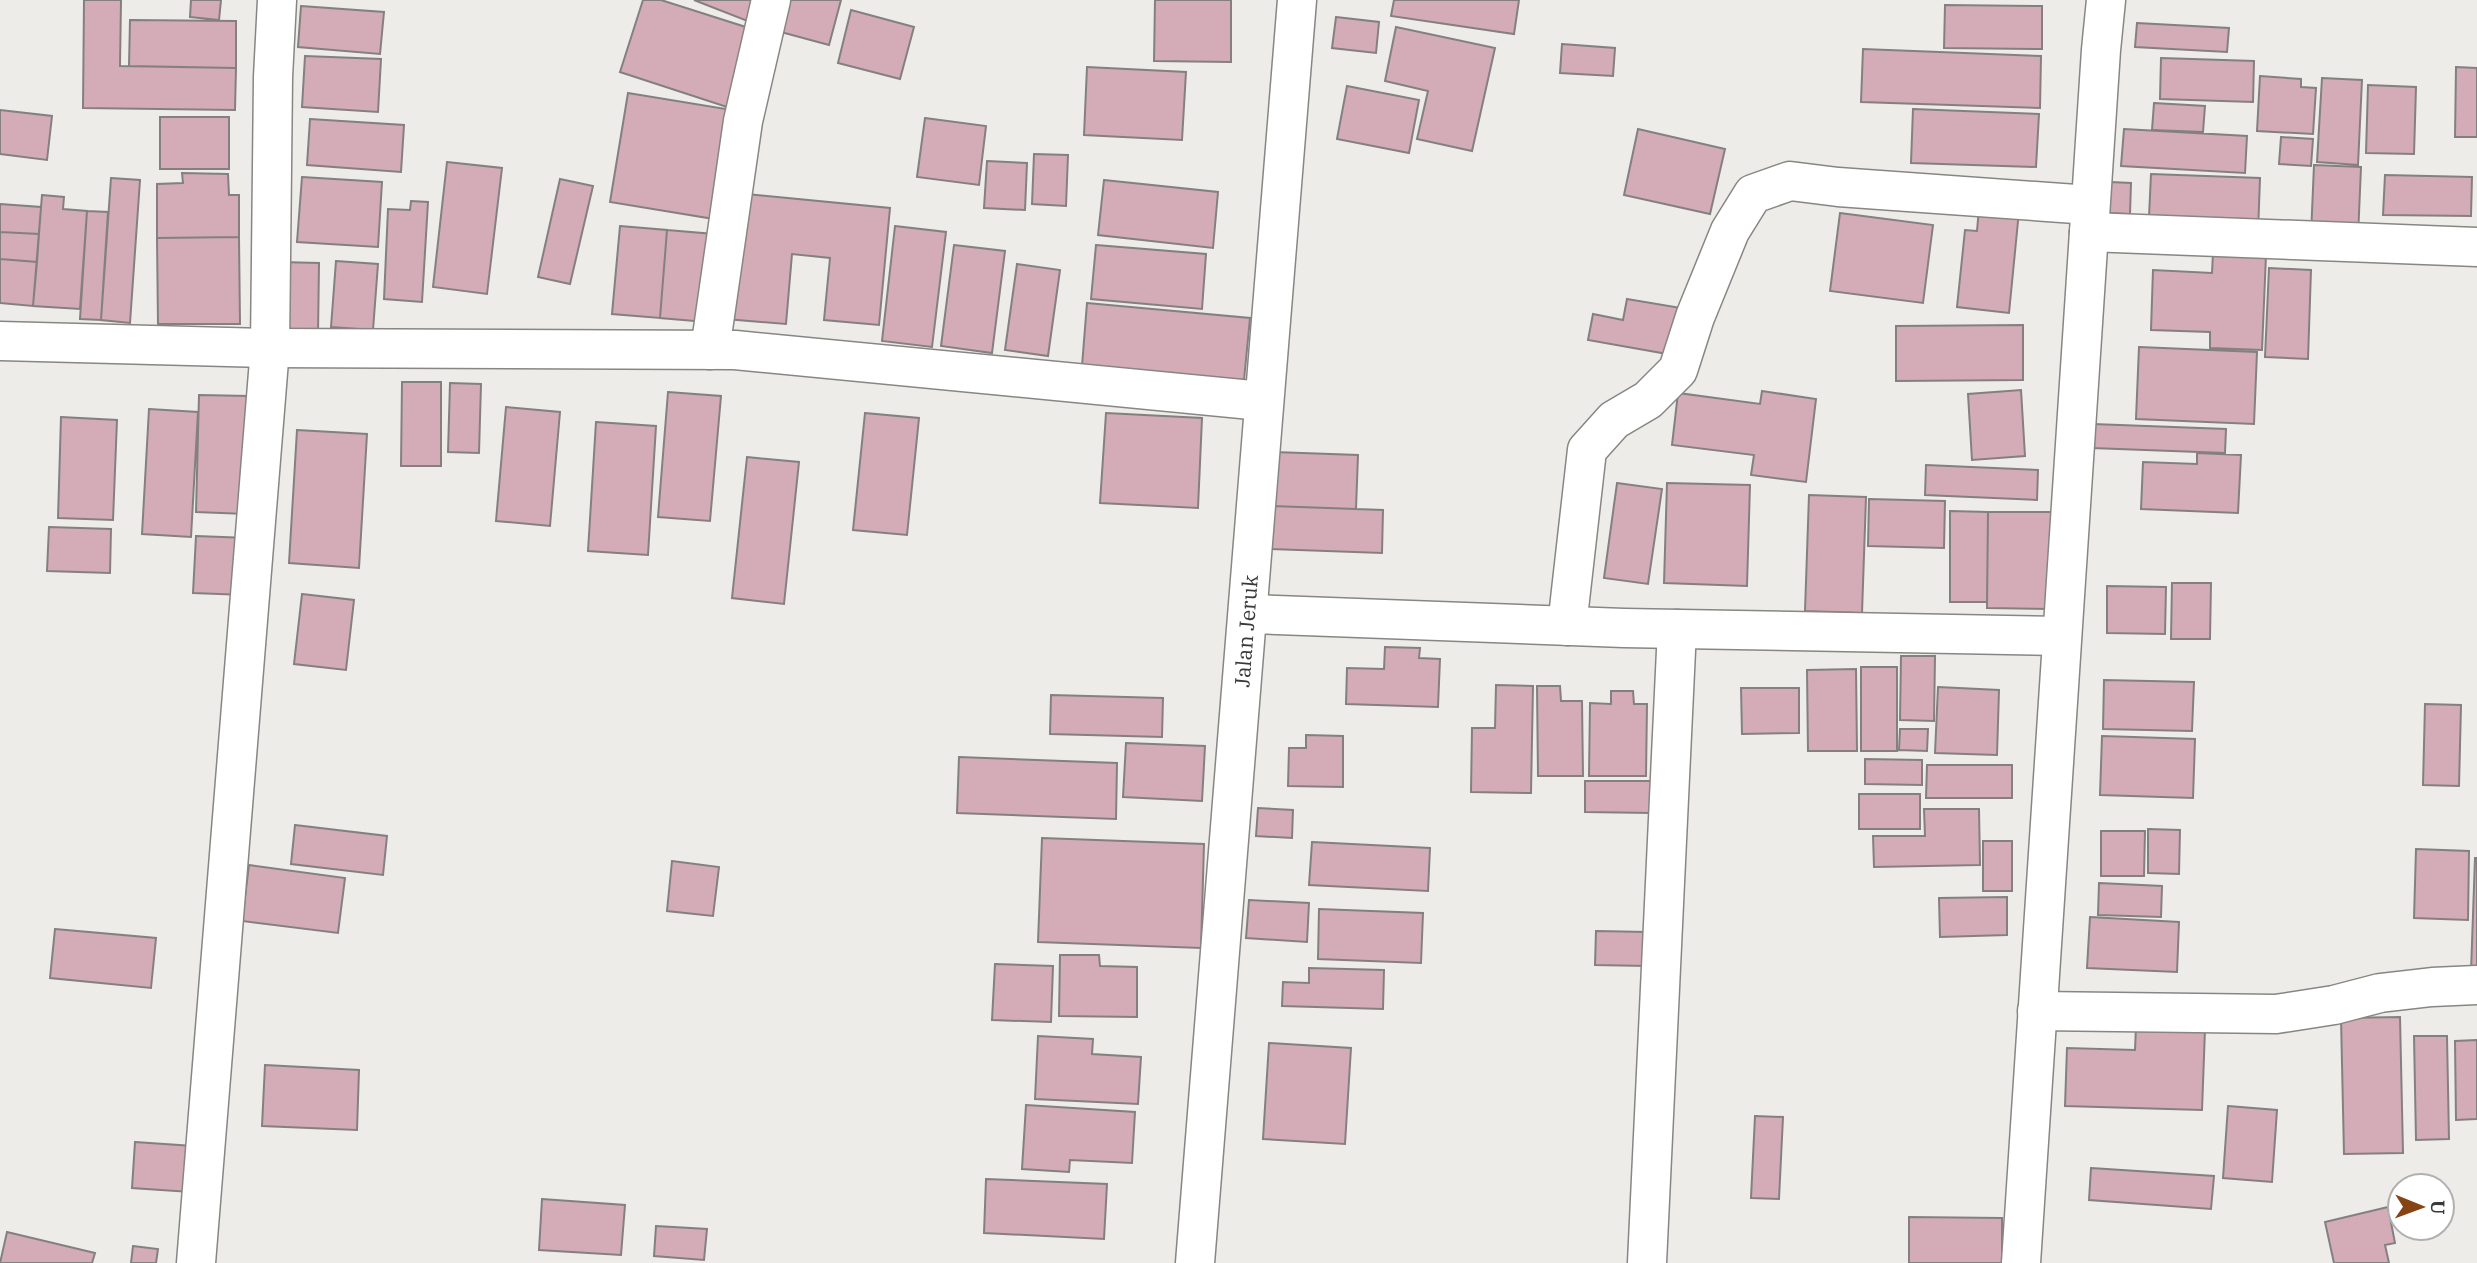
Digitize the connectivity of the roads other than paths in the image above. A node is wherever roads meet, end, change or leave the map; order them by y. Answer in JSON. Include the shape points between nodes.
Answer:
{"nodes":[{"id":1,"x":277,"y":0,"type":"edge"},
{"id":2,"x":771,"y":0,"type":"edge"},
{"id":3,"x":1297,"y":0,"type":"edge"},
{"id":4,"x":2106,"y":0,"type":"edge"},
{"id":5,"x":2089,"y":218,"type":"junction"},
{"id":6,"x":2477,"y":247,"type":"edge"},
{"id":7,"x":0,"y":341,"type":"edge"},
{"id":8,"x":270,"y":348,"type":"junction"},
{"id":9,"x":710,"y":350,"type":"junction"},
{"id":10,"x":1262,"y":401,"type":"junction"},
{"id":11,"x":1248,"y":614,"type":"junction"},
{"id":12,"x":1567,"y":626,"type":"junction"},
{"id":13,"x":1677,"y":629,"type":"junction"},
{"id":14,"x":2062,"y":636,"type":"junction"},
{"id":15,"x":2477,"y":985,"type":"edge"},
{"id":16,"x":2037,"y":1012,"type":"junction"},
{"id":17,"x":196,"y":1263,"type":"edge"},
{"id":18,"x":1195,"y":1263,"type":"edge"},
{"id":19,"x":1647,"y":1263,"type":"edge"},
{"id":20,"x":2021,"y":1263,"type":"edge"}],
"edges":[{"from":1,"to":8,"type":"street"},
{"from":2,"to":9,"type":"street","via":[[743,121]]},
{"from":3,"to":10,"type":"street","name":"Jalan Jeruk"},
{"from":4,"to":5,"type":"street"},
{"from":5,"to":6,"type":"street"},
{"from":5,"to":12,"type":"street","via":[[1790,181],[1753,194],[1730,231],[1678,370],[1648,400],[1614,420],[1587,450]]},
{"from":5,"to":14,"type":"street"},
{"from":7,"to":8,"type":"street"},
{"from":8,"to":9,"type":"street"},
{"from":8,"to":17,"type":"street"},
{"from":9,"to":10,"type":"street"},
{"from":10,"to":11,"type":"street","name":"Jalan Jeruk"},
{"from":11,"to":12,"type":"street"},
{"from":11,"to":18,"type":"street","name":"Jalan Jeruk"},
{"from":12,"to":13,"type":"street"},
{"from":13,"to":14,"type":"street"},
{"from":13,"to":19,"type":"street"},
{"from":14,"to":16,"type":"street"},
{"from":15,"to":16,"type":"street","via":[[2380,993],[2276,1014]]},
{"from":16,"to":20,"type":"street"}]}
